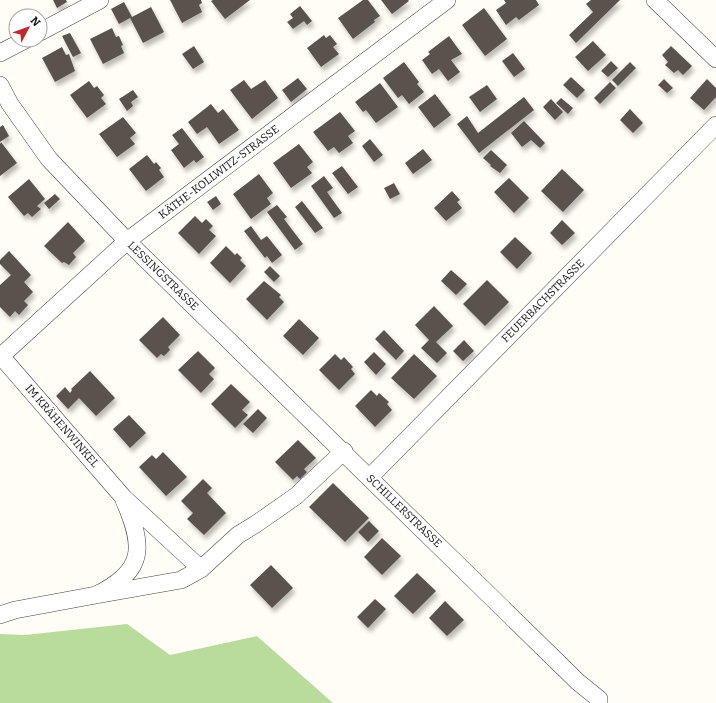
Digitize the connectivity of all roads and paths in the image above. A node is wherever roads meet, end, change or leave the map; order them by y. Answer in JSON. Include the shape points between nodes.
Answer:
{"nodes":[{"id":1,"x":100,"y":0,"type":"edge"},
{"id":2,"x":447,"y":0,"type":"edge"},
{"id":3,"x":655,"y":0,"type":"edge"},
{"id":4,"x":48,"y":28,"type":"edge"},
{"id":5,"x":10,"y":48,"type":"edge"},
{"id":6,"x":0,"y":53,"type":"edge"},
{"id":7,"x":716,"y":59,"type":"edge"},
{"id":8,"x":0,"y":85,"type":"edge"},
{"id":9,"x":716,"y":125,"type":"edge"},
{"id":10,"x":127,"y":241,"type":"junction"},
{"id":11,"x":0,"y":355,"type":"edge"},
{"id":12,"x":344,"y":451,"type":"junction"},
{"id":13,"x":370,"y":477,"type":"junction"},
{"id":14,"x":123,"y":497,"type":"junction"},
{"id":15,"x":201,"y":569,"type":"junction"},
{"id":16,"x":96,"y":596,"type":"junction"},
{"id":17,"x":0,"y":615,"type":"edge"},
{"id":18,"x":599,"y":701,"type":"edge"}],
"edges":[{"from":1,"to":4,"type":"street"},
{"from":2,"to":10,"type":"street","name":"KÄTHE-KOLLWITZ-STRASSE"},
{"from":3,"to":7,"type":"street"},
{"from":5,"to":6,"type":"street"},
{"from":8,"to":10,"type":"street","name":"LESSINGSTRASSE","via":[[10,104],[49,159]]},
{"from":9,"to":13,"type":"street","name":"FEUERBACHSTRASSE"},
{"from":10,"to":11,"type":"street","name":"KÄTHE-KOLLWITZ-STRASSE"},
{"from":10,"to":12,"type":"street","name":"LESSINGSTRASSE"},
{"from":11,"to":14,"type":"street","name":"IM KRÄHENWINKEL"},
{"from":12,"to":13,"type":"street","name":"SCHILLERSTRASSE"},
{"from":12,"to":15,"type":"street","via":[[296,496],[238,535]]},
{"from":13,"to":18,"type":"street","name":"SCHILLERSTRASSE"},
{"from":14,"to":15,"type":"street","name":"IM KRÄHENWINKEL"},
{"from":14,"to":16,"type":"street","name":"IM KRÄHENWINKEL","via":[[138,548],[137,556],[129,574]]},
{"from":15,"to":16,"type":"street","via":[[181,580]]},
{"from":16,"to":17,"type":"street","name":"IM KRÄHENWINKEL"}]}
